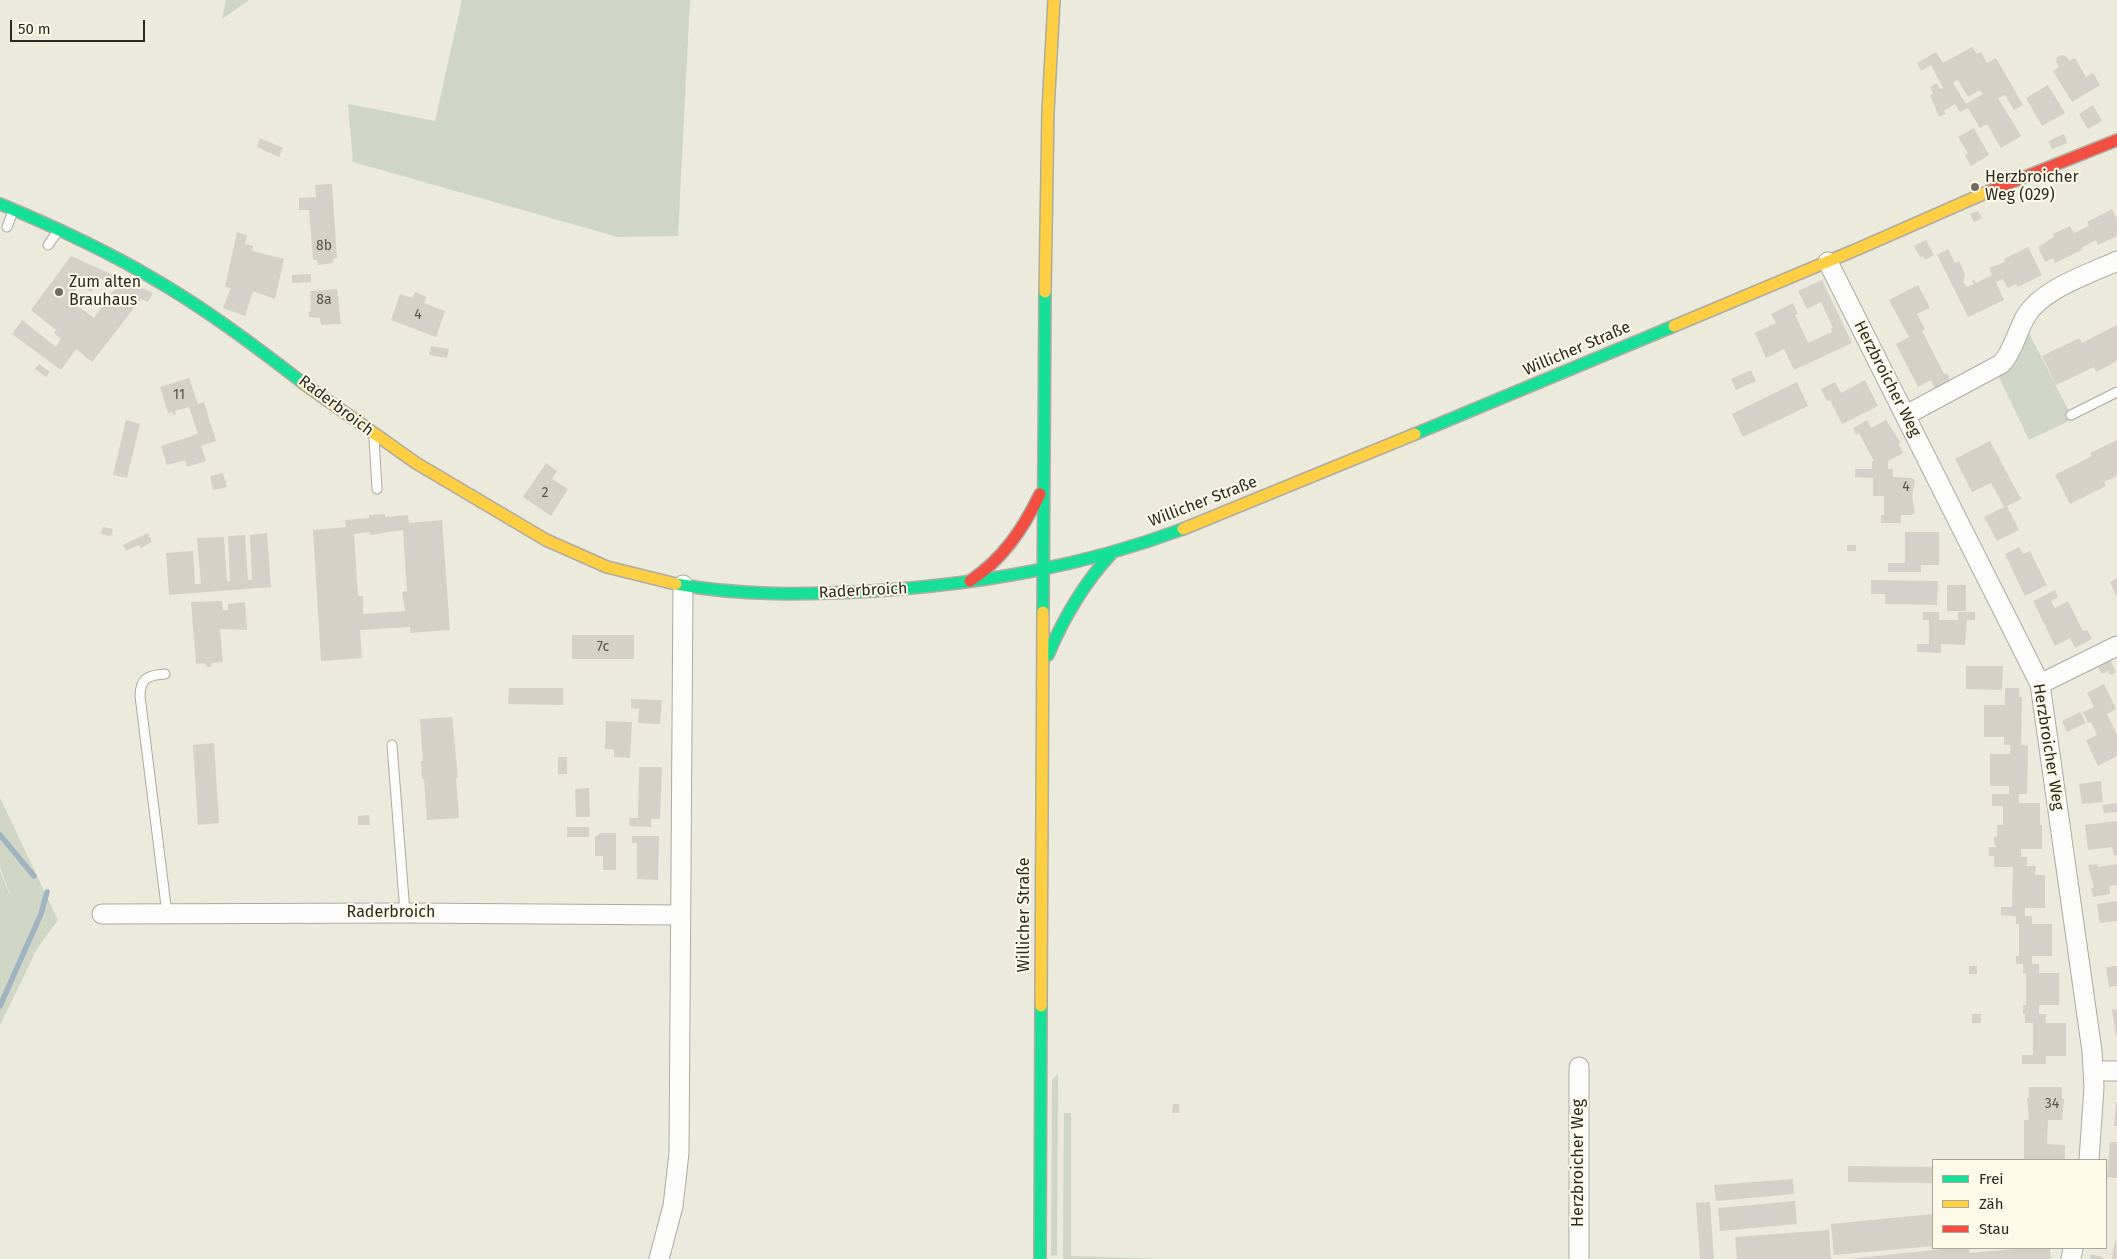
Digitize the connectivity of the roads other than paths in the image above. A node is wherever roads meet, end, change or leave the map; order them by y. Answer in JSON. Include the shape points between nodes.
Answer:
{"nodes":[{"id":1,"x":1054,"y":0,"type":"edge"},
{"id":2,"x":2117,"y":140,"type":"edge"},
{"id":3,"x":0,"y":204,"type":"edge"},
{"id":4,"x":14,"y":210,"type":"junction"},
{"id":5,"x":7,"y":227,"type":"dead end"},
{"id":6,"x":58,"y":230,"type":"junction"},
{"id":7,"x":48,"y":245,"type":"dead end"},
{"id":8,"x":2117,"y":261,"type":"edge"},
{"id":9,"x":1828,"y":262,"type":"junction"},
{"id":10,"x":2117,"y":392,"type":"edge"},
{"id":11,"x":1906,"y":415,"type":"junction"},
{"id":12,"x":2071,"y":415,"type":"dead end"},
{"id":13,"x":373,"y":434,"type":"junction"},
{"id":14,"x":1044,"y":487,"type":"junction"},
{"id":15,"x":377,"y":490,"type":"dead end"},
{"id":16,"x":1112,"y":553,"type":"junction"},
{"id":17,"x":1043,"y":570,"type":"junction"},
{"id":18,"x":968,"y":582,"type":"junction"},
{"id":19,"x":682,"y":585,"type":"junction"},
{"id":20,"x":2117,"y":646,"type":"edge"},
{"id":21,"x":1043,"y":667,"type":"junction"},
{"id":22,"x":166,"y":674,"type":"dead end"},
{"id":23,"x":2040,"y":684,"type":"junction"},
{"id":24,"x":392,"y":745,"type":"dead end"},
{"id":25,"x":405,"y":913,"type":"junction"},
{"id":26,"x":102,"y":914,"type":"dead end"},
{"id":27,"x":167,"y":914,"type":"junction"},
{"id":28,"x":680,"y":915,"type":"junction"},
{"id":29,"x":1579,"y":1067,"type":"dead end"},
{"id":30,"x":2094,"y":1071,"type":"junction"},
{"id":31,"x":2117,"y":1071,"type":"edge"},
{"id":32,"x":2089,"y":1159,"type":"edge"},
{"id":33,"x":659,"y":1259,"type":"edge"},
{"id":34,"x":1040,"y":1259,"type":"edge"},
{"id":35,"x":1579,"y":1259,"type":"edge"}],
"edges":[{"from":1,"to":14,"type":"street","name":"Willicher Straße","via":[[1048,111]]},
{"from":2,"to":9,"type":"street","name":"Willicher Straße","via":[[2020,178]]},
{"from":3,"to":4,"type":"street","name":"Raderbroich"},
{"from":4,"to":5,"type":"lane"},
{"from":4,"to":6,"type":"street","name":"Raderbroich"},
{"from":6,"to":7,"type":"lane"},
{"from":6,"to":13,"type":"street","name":"Raderbroich","via":[[124,262],[199,307]]},
{"from":8,"to":11,"type":"street","via":[[2055,290],[2038,302],[2025,318],[2001,364]]},
{"from":9,"to":11,"type":"street","name":"Herzbroicher Weg"},
{"from":9,"to":16,"type":"street","name":"Willicher Straße","via":[[1216,516]]},
{"from":10,"to":12,"type":"lane"},
{"from":11,"to":23,"type":"street","name":"Herzbroicher Weg"},
{"from":13,"to":15,"type":"lane"},
{"from":13,"to":19,"type":"street","name":"Raderbroich","via":[[465,493],[564,549],[626,573]]},
{"from":14,"to":17,"type":"street","name":"Willicher Straße"},
{"from":14,"to":18,"type":"street","via":[[1016,540],[992,565]]},
{"from":16,"to":17,"type":"street","name":"Willicher Straße"},
{"from":16,"to":21,"type":"street","via":[[1073,602]]},
{"from":17,"to":18,"type":"street","name":"Raderbroich"},
{"from":17,"to":21,"type":"street","name":"Willicher Straße"},
{"from":18,"to":19,"type":"street","name":"Raderbroich","via":[[823,594]]},
{"from":19,"to":28,"type":"street"},
{"from":20,"to":23,"type":"street"},
{"from":21,"to":34,"type":"street","name":"Willicher Straße"},
{"from":22,"to":27,"type":"lane","via":[[146,678],[141,684],[140,696]]},
{"from":23,"to":30,"type":"street","name":"Herzbroicher Weg"},
{"from":24,"to":25,"type":"lane"},
{"from":25,"to":27,"type":"street","name":"Raderbroich"},
{"from":25,"to":28,"type":"street","name":"Raderbroich"},
{"from":26,"to":27,"type":"street","name":"Raderbroich"},
{"from":28,"to":33,"type":"street","via":[[680,1153],[674,1206]]},
{"from":29,"to":35,"type":"street","name":"Herzbroicher Weg"},
{"from":30,"to":31,"type":"street"},
{"from":30,"to":32,"type":"street","name":"Herzbroicher Weg"}]}
